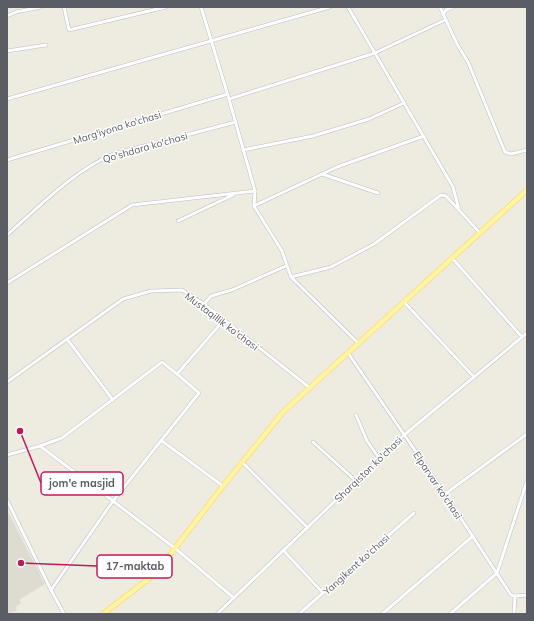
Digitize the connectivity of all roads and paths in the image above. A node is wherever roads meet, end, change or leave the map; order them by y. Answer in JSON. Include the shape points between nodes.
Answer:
{"nodes":[{"id":1,"x":41,"y":7,"type":"edge"},
{"id":2,"x":64,"y":7,"type":"edge"},
{"id":3,"x":166,"y":7,"type":"edge"},
{"id":4,"x":201,"y":7,"type":"edge"},
{"id":5,"x":330,"y":7,"type":"edge"},
{"id":6,"x":348,"y":7,"type":"edge"},
{"id":7,"x":440,"y":7,"type":"edge"},
{"id":8,"x":453,"y":7,"type":"edge"},
{"id":9,"x":443,"y":15,"type":"junction"},
{"id":10,"x":7,"y":16,"type":"edge"},
{"id":11,"x":445,"y":20,"type":"junction"},
{"id":12,"x":211,"y":41,"type":"junction"},
{"id":13,"x":46,"y":45,"type":"dead end"},
{"id":14,"x":7,"y":51,"type":"edge"},
{"id":15,"x":375,"y":53,"type":"junction"},
{"id":16,"x":228,"y":94,"type":"junction"},
{"id":17,"x":229,"y":99,"type":"junction"},
{"id":18,"x":7,"y":100,"type":"edge"},
{"id":19,"x":404,"y":103,"type":"junction"},
{"id":20,"x":236,"y":122,"type":"junction"},
{"id":21,"x":424,"y":136,"type":"junction"},
{"id":22,"x":243,"y":150,"type":"junction"},
{"id":23,"x":527,"y":150,"type":"edge"},
{"id":24,"x":7,"y":160,"type":"edge"},
{"id":25,"x":322,"y":174,"type":"junction"},
{"id":26,"x":527,"y":190,"type":"edge"},
{"id":27,"x":255,"y":192,"type":"junction"},
{"id":28,"x":378,"y":193,"type":"dead end"},
{"id":29,"x":236,"y":194,"type":"junction"},
{"id":30,"x":254,"y":206,"type":"junction"},
{"id":31,"x":459,"y":210,"type":"junction"},
{"id":32,"x":178,"y":221,"type":"dead end"},
{"id":33,"x":480,"y":233,"type":"junction"},
{"id":34,"x":7,"y":235,"type":"edge"},
{"id":35,"x":452,"y":258,"type":"junction"},
{"id":36,"x":286,"y":266,"type":"junction"},
{"id":37,"x":291,"y":277,"type":"junction"},
{"id":38,"x":7,"y":283,"type":"edge"},
{"id":39,"x":404,"y":302,"type":"junction"},
{"id":40,"x":204,"y":304,"type":"junction"},
{"id":41,"x":223,"y":321,"type":"junction"},
{"id":42,"x":527,"y":333,"type":"edge"},
{"id":43,"x":522,"y":337,"type":"junction"},
{"id":44,"x":67,"y":339,"type":"junction"},
{"id":45,"x":358,"y":343,"type":"junction"},
{"id":46,"x":348,"y":353,"type":"junction"},
{"id":47,"x":177,"y":374,"type":"junction"},
{"id":48,"x":474,"y":377,"type":"junction"},
{"id":49,"x":7,"y":382,"type":"edge"},
{"id":50,"x":310,"y":388,"type":"junction"},
{"id":51,"x":113,"y":400,"type":"junction"},
{"id":52,"x":356,"y":415,"type":"dead end"},
{"id":53,"x":527,"y":434,"type":"edge"},
{"id":54,"x":404,"y":435,"type":"junction"},
{"id":55,"x":162,"y":441,"type":"junction"},
{"id":56,"x":313,"y":442,"type":"dead end"},
{"id":57,"x":40,"y":446,"type":"junction"},
{"id":58,"x":7,"y":455,"type":"edge"},
{"id":59,"x":379,"y":458,"type":"junction"},
{"id":60,"x":242,"y":462,"type":"junction"},
{"id":61,"x":356,"y":481,"type":"junction"},
{"id":62,"x":527,"y":481,"type":"edge"},
{"id":63,"x":223,"y":486,"type":"junction"},
{"id":64,"x":445,"y":494,"type":"junction"},
{"id":65,"x":7,"y":500,"type":"edge"},
{"id":66,"x":113,"y":501,"type":"junction"},
{"id":67,"x":414,"y":513,"type":"dead end"},
{"id":68,"x":308,"y":528,"type":"junction"},
{"id":69,"x":473,"y":536,"type":"junction"},
{"id":70,"x":176,"y":548,"type":"junction"},
{"id":71,"x":284,"y":551,"type":"junction"},
{"id":72,"x":496,"y":573,"type":"junction"},
{"id":73,"x":51,"y":590,"type":"junction"},
{"id":74,"x":323,"y":593,"type":"junction"},
{"id":75,"x":527,"y":595,"type":"edge"},
{"id":76,"x":515,"y":596,"type":"junction"},
{"id":77,"x":234,"y":598,"type":"junction"},
{"id":78,"x":456,"y":609,"type":"junction"},
{"id":79,"x":64,"y":614,"type":"edge"},
{"id":80,"x":102,"y":614,"type":"edge"},
{"id":81,"x":217,"y":614,"type":"edge"},
{"id":82,"x":299,"y":614,"type":"edge"},
{"id":83,"x":382,"y":614,"type":"edge"},
{"id":84,"x":450,"y":614,"type":"edge"},
{"id":85,"x":455,"y":614,"type":"edge"},
{"id":86,"x":514,"y":614,"type":"edge"}],
"edges":[{"from":1,"to":10,"type":"street"},
{"from":2,"to":3,"type":"street","via":[[69,30]]},
{"from":4,"to":12,"type":"street"},
{"from":5,"to":12,"type":"street"},
{"from":6,"to":15,"type":"street"},
{"from":7,"to":9,"type":"street"},
{"from":8,"to":9,"type":"street","via":[[446,10]]},
{"from":9,"to":11,"type":"street"},
{"from":11,"to":15,"type":"street"},
{"from":11,"to":23,"type":"street","via":[[468,62],[505,152],[511,154]]},
{"from":12,"to":16,"type":"street"},
{"from":12,"to":18,"type":"street"},
{"from":13,"to":14,"type":"street"},
{"from":15,"to":17,"type":"street"},
{"from":15,"to":19,"type":"street"},
{"from":16,"to":17,"type":"street"},
{"from":16,"to":24,"type":"street","name":"Marg'iyona ko'chasi"},
{"from":17,"to":20,"type":"street"},
{"from":19,"to":21,"type":"street"},
{"from":19,"to":22,"type":"street","via":[[369,119],[313,136]]},
{"from":20,"to":22,"type":"street"},
{"from":20,"to":34,"type":"street","name":"Qo'shdara ko'chasi","via":[[114,154],[96,162],[70,180]]},
{"from":21,"to":25,"type":"street"},
{"from":21,"to":31,"type":"street","via":[[453,187]]},
{"from":22,"to":27,"type":"street"},
{"from":25,"to":28,"type":"street"},
{"from":25,"to":30,"type":"street"},
{"from":26,"to":33,"type":"main road"},
{"from":27,"to":29,"type":"street"},
{"from":27,"to":30,"type":"street"},
{"from":29,"to":32,"type":"street"},
{"from":29,"to":38,"type":"street","via":[[132,205]]},
{"from":30,"to":36,"type":"street","via":[[282,251]]},
{"from":31,"to":33,"type":"street"},
{"from":31,"to":37,"type":"street","via":[[446,196],[441,195],[374,244],[331,267]]},
{"from":33,"to":35,"type":"main road"},
{"from":35,"to":39,"type":"main road"},
{"from":35,"to":43,"type":"street"},
{"from":36,"to":37,"type":"street"},
{"from":36,"to":40,"type":"street","via":[[232,290],[211,296]]},
{"from":37,"to":45,"type":"street"},
{"from":39,"to":45,"type":"main road"},
{"from":39,"to":48,"type":"street"},
{"from":40,"to":41,"type":"street","name":"Mustaqillik ko'chasi"},
{"from":40,"to":44,"type":"street","name":"Mustaqillik ko'chasi","via":[[182,290],[151,291],[123,299]]},
{"from":41,"to":47,"type":"street"},
{"from":41,"to":50,"type":"street","name":"Mustaqillik ko'chasi"},
{"from":42,"to":43,"type":"street","name":"Sharqiston ko'chasi"},
{"from":43,"to":48,"type":"street","name":"Sharqiston ko'chasi"},
{"from":44,"to":49,"type":"street","name":"Mustaqillik ko'chasi"},
{"from":44,"to":51,"type":"street"},
{"from":45,"to":46,"type":"main road"},
{"from":46,"to":50,"type":"main road"},
{"from":46,"to":54,"type":"street","name":"Elparvar ko'chasi"},
{"from":47,"to":51,"type":"street","via":[[162,362]]},
{"from":47,"to":55,"type":"street","via":[[199,393]]},
{"from":48,"to":54,"type":"street","name":"Sharqiston ko'chasi"},
{"from":50,"to":60,"type":"main road","via":[[283,412]]},
{"from":51,"to":57,"type":"street","via":[[62,438]]},
{"from":52,"to":59,"type":"street","via":[[367,440]]},
{"from":53,"to":64,"type":"street"},
{"from":54,"to":59,"type":"street","name":"Sharqiston ko'chasi"},
{"from":54,"to":64,"type":"street","name":"Elparvar ko'chasi"},
{"from":55,"to":63,"type":"street"},
{"from":55,"to":66,"type":"street"},
{"from":56,"to":61,"type":"street"},
{"from":57,"to":58,"type":"street"},
{"from":57,"to":66,"type":"street"},
{"from":59,"to":61,"type":"street","name":"Sharqiston ko'chasi"},
{"from":60,"to":63,"type":"main road"},
{"from":60,"to":68,"type":"street"},
{"from":61,"to":68,"type":"street","name":"Sharqiston ko'chasi"},
{"from":62,"to":72,"type":"street"},
{"from":63,"to":70,"type":"main road"},
{"from":64,"to":69,"type":"street","name":"Elparvar ko'chasi"},
{"from":65,"to":73,"type":"street"},
{"from":66,"to":70,"type":"street"},
{"from":66,"to":73,"type":"street"},
{"from":67,"to":74,"type":"street","name":"Yangikent ko'chasi"},
{"from":68,"to":71,"type":"street","name":"Sharqiston ko'chasi"},
{"from":69,"to":72,"type":"street","name":"Elparvar ko'chasi"},
{"from":69,"to":83,"type":"street"},
{"from":70,"to":77,"type":"street"},
{"from":70,"to":80,"type":"main road","via":[[156,573]]},
{"from":71,"to":74,"type":"street"},
{"from":71,"to":77,"type":"street","name":"Sharqiston ko'chasi"},
{"from":72,"to":76,"type":"street","name":"Elparvar ko'chasi","via":[[511,595]]},
{"from":72,"to":78,"type":"street"},
{"from":73,"to":79,"type":"street"},
{"from":74,"to":82,"type":"street","name":"Yangikent ko'chasi"},
{"from":75,"to":76,"type":"street"},
{"from":76,"to":86,"type":"street"},
{"from":77,"to":81,"type":"street","name":"Sharqiston ko'chasi"},
{"from":78,"to":84,"type":"street"},
{"from":78,"to":85,"type":"street"}]}
